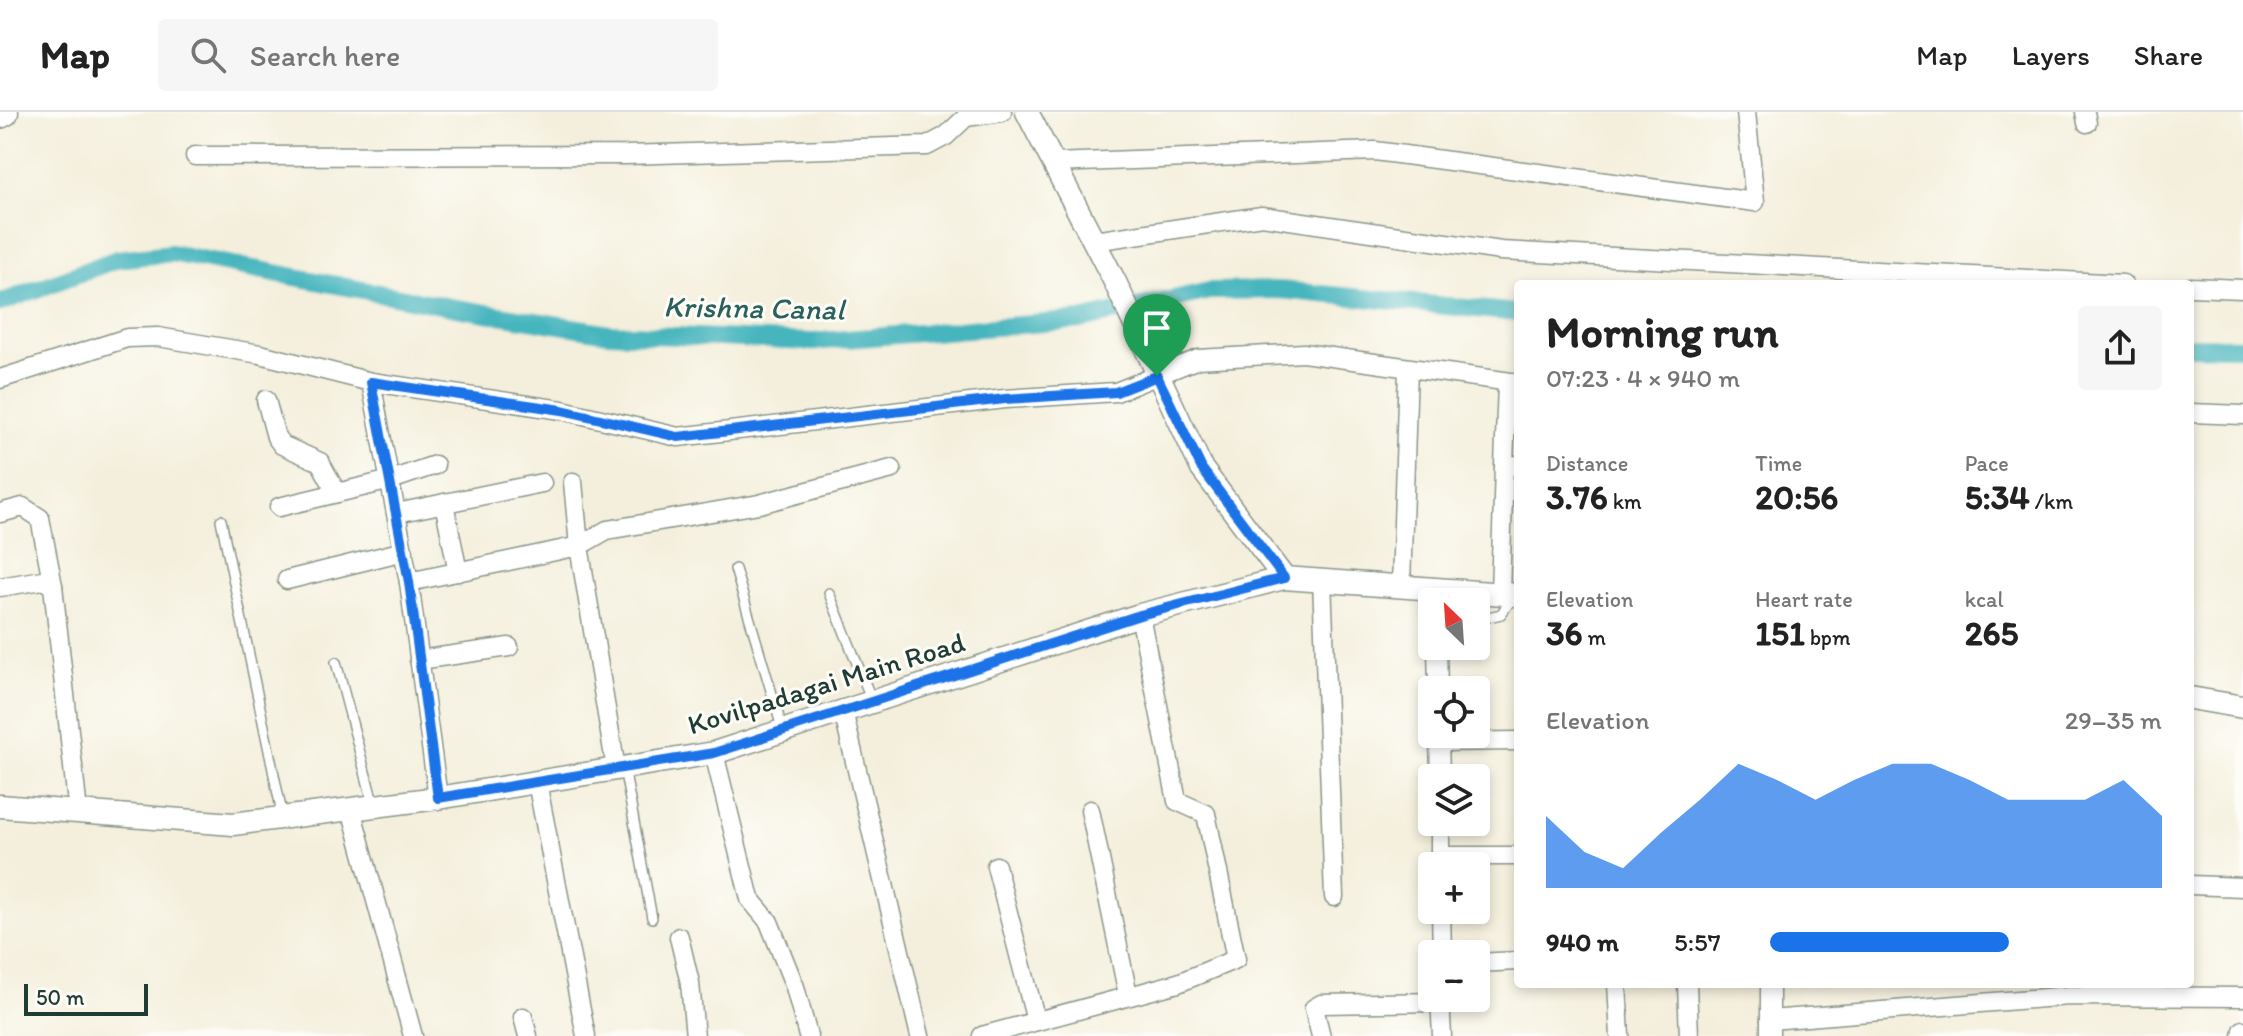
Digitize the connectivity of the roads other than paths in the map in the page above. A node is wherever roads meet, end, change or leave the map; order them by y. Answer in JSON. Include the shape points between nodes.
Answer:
{"nodes":[{"id":1,"x":1002,"y":112,"type":"edge"},
{"id":2,"x":1027,"y":112,"type":"edge"},
{"id":3,"x":1746,"y":112,"type":"edge"},
{"id":4,"x":195,"y":156,"type":"dead end"},
{"id":5,"x":1053,"y":163,"type":"junction"},
{"id":6,"x":1094,"y":241,"type":"junction"},
{"id":7,"x":2048,"y":280,"type":"edge"},
{"id":8,"x":2194,"y":287,"type":"edge"},
{"id":9,"x":2243,"y":289,"type":"edge"},
{"id":10,"x":1408,"y":368,"type":"junction"},
{"id":11,"x":1157,"y":376,"type":"junction"},
{"id":12,"x":0,"y":379,"type":"edge"},
{"id":13,"x":371,"y":382,"type":"junction"},
{"id":14,"x":1513,"y":382,"type":"edge"},
{"id":15,"x":266,"y":400,"type":"dead end"},
{"id":16,"x":2194,"y":413,"type":"edge"},
{"id":17,"x":2243,"y":415,"type":"edge"},
{"id":18,"x":435,"y":465,"type":"dead end"},
{"id":19,"x":1511,"y":466,"type":"edge"},
{"id":20,"x":892,"y":469,"type":"dead end"},
{"id":21,"x":391,"y":480,"type":"junction"},
{"id":22,"x":573,"y":482,"type":"dead end"},
{"id":23,"x":542,"y":483,"type":"dead end"},
{"id":24,"x":337,"y":493,"type":"junction"},
{"id":25,"x":444,"y":503,"type":"junction"},
{"id":26,"x":279,"y":507,"type":"dead end"},
{"id":27,"x":0,"y":513,"type":"edge"},
{"id":28,"x":397,"y":513,"type":"junction"},
{"id":29,"x":221,"y":520,"type":"dead end"},
{"id":30,"x":579,"y":546,"type":"junction"},
{"id":31,"x":404,"y":551,"type":"junction"},
{"id":32,"x":735,"y":569,"type":"dead end"},
{"id":33,"x":458,"y":572,"type":"junction"},
{"id":34,"x":1284,"y":578,"type":"junction"},
{"id":35,"x":287,"y":580,"type":"dead end"},
{"id":36,"x":1322,"y":580,"type":"junction"},
{"id":37,"x":409,"y":582,"type":"junction"},
{"id":38,"x":53,"y":586,"type":"junction"},
{"id":39,"x":1401,"y":586,"type":"junction"},
{"id":40,"x":0,"y":587,"type":"edge"},
{"id":41,"x":1418,"y":590,"type":"edge"},
{"id":42,"x":829,"y":593,"type":"dead end"},
{"id":43,"x":1490,"y":595,"type":"edge"},
{"id":44,"x":1511,"y":595,"type":"edge"},
{"id":45,"x":1140,"y":615,"type":"junction"},
{"id":46,"x":1490,"y":617,"type":"edge"},
{"id":47,"x":509,"y":647,"type":"dead end"},
{"id":48,"x":419,"y":660,"type":"junction"},
{"id":49,"x":336,"y":662,"type":"dead end"},
{"id":50,"x":2194,"y":699,"type":"edge"},
{"id":51,"x":872,"y":701,"type":"junction"},
{"id":52,"x":2243,"y":707,"type":"edge"},
{"id":53,"x":843,"y":711,"type":"junction"},
{"id":54,"x":783,"y":731,"type":"junction"},
{"id":55,"x":1490,"y":740,"type":"edge"},
{"id":56,"x":1514,"y":741,"type":"edge"},
{"id":57,"x":714,"y":753,"type":"junction"},
{"id":58,"x":620,"y":768,"type":"junction"},
{"id":59,"x":537,"y":782,"type":"junction"},
{"id":60,"x":438,"y":798,"type":"junction"},
{"id":61,"x":0,"y":806,"type":"edge"},
{"id":62,"x":362,"y":808,"type":"junction"},
{"id":63,"x":1090,"y":810,"type":"dead end"},
{"id":64,"x":78,"y":812,"type":"junction"},
{"id":65,"x":283,"y":818,"type":"junction"},
{"id":66,"x":1514,"y":856,"type":"edge"},
{"id":67,"x":1490,"y":858,"type":"edge"},
{"id":68,"x":996,"y":866,"type":"dead end"},
{"id":69,"x":2194,"y":885,"type":"edge"},
{"id":70,"x":2243,"y":887,"type":"edge"},
{"id":71,"x":1334,"y":897,"type":"dead end"},
{"id":72,"x":652,"y":918,"type":"dead end"},
{"id":73,"x":679,"y":937,"type":"dead end"},
{"id":74,"x":1514,"y":961,"type":"edge"},
{"id":75,"x":1490,"y":962,"type":"edge"},
{"id":76,"x":1617,"y":988,"type":"edge"},
{"id":77,"x":1687,"y":988,"type":"edge"},
{"id":78,"x":1770,"y":988,"type":"edge"},
{"id":79,"x":1128,"y":995,"type":"junction"},
{"id":80,"x":2243,"y":997,"type":"edge"},
{"id":81,"x":1418,"y":1001,"type":"edge"},
{"id":82,"x":1441,"y":1012,"type":"edge"},
{"id":83,"x":523,"y":1017,"type":"dead end"},
{"id":84,"x":1036,"y":1021,"type":"junction"},
{"id":85,"x":1770,"y":1028,"type":"edge"},
{"id":86,"x":2243,"y":1030,"type":"edge"},
{"id":87,"x":413,"y":1036,"type":"edge"},
{"id":88,"x":528,"y":1036,"type":"edge"},
{"id":89,"x":586,"y":1036,"type":"edge"},
{"id":90,"x":695,"y":1036,"type":"edge"},
{"id":91,"x":808,"y":1036,"type":"edge"},
{"id":92,"x":920,"y":1036,"type":"edge"},
{"id":93,"x":982,"y":1036,"type":"edge"},
{"id":94,"x":1321,"y":1036,"type":"edge"},
{"id":95,"x":1442,"y":1036,"type":"edge"},
{"id":96,"x":1620,"y":1036,"type":"edge"},
{"id":97,"x":1689,"y":1036,"type":"edge"},
{"id":98,"x":2242,"y":1036,"type":"edge"}],
"edges":[{"from":1,"to":4,"type":"street","via":[[966,117],[927,146],[626,155]]},
{"from":2,"to":5,"type":"street"},
{"from":3,"to":5,"type":"street","via":[[1755,202],[1375,151]]},
{"from":5,"to":6,"type":"street"},
{"from":6,"to":7,"type":"street","via":[[1262,216],[1501,251]]},
{"from":6,"to":11,"type":"street"},
{"from":8,"to":9,"type":"street"},
{"from":10,"to":11,"type":"street","via":[[1303,353],[1198,359]]},
{"from":10,"to":14,"type":"street"},
{"from":10,"to":39,"type":"street"},
{"from":11,"to":13,"type":"street","via":[[1116,392],[1005,399],[678,437],[562,410]]},
{"from":11,"to":34,"type":"street","via":[[1202,469]]},
{"from":12,"to":13,"type":"street","via":[[127,338],[158,337],[260,354]]},
{"from":13,"to":21,"type":"street"},
{"from":14,"to":19,"type":"street"},
{"from":15,"to":24,"type":"street","via":[[282,445],[320,462]]},
{"from":16,"to":17,"type":"street"},
{"from":18,"to":21,"type":"street"},
{"from":19,"to":44,"type":"street"},
{"from":20,"to":30,"type":"street","via":[[759,504],[607,530]]},
{"from":21,"to":24,"type":"street"},
{"from":21,"to":28,"type":"street"},
{"from":22,"to":30,"type":"street"},
{"from":23,"to":25,"type":"street"},
{"from":24,"to":26,"type":"street"},
{"from":25,"to":28,"type":"street"},
{"from":25,"to":33,"type":"street"},
{"from":27,"to":38,"type":"street","via":[[23,507],[40,518]]},
{"from":28,"to":31,"type":"street"},
{"from":29,"to":65,"type":"lane"},
{"from":30,"to":33,"type":"street"},
{"from":30,"to":58,"type":"street"},
{"from":31,"to":35,"type":"street"},
{"from":31,"to":37,"type":"street"},
{"from":32,"to":54,"type":"lane"},
{"from":33,"to":37,"type":"street"},
{"from":34,"to":36,"type":"street","name":"Kovilpadagai Main Road"},
{"from":34,"to":45,"type":"street","name":"Kovilpadagai Main Road"},
{"from":36,"to":39,"type":"street","name":"Kovilpadagai Main Road"},
{"from":36,"to":71,"type":"street"},
{"from":37,"to":48,"type":"street"},
{"from":38,"to":40,"type":"street","via":[[43,580]]},
{"from":38,"to":64,"type":"street"},
{"from":39,"to":41,"type":"street","name":"Kovilpadagai Main Road"},
{"from":42,"to":51,"type":"lane"},
{"from":43,"to":44,"type":"street","name":"Kovilpadagai Main Road"},
{"from":44,"to":46,"type":"lane","via":[[1501,614]]},
{"from":45,"to":51,"type":"street","name":"Kovilpadagai Main Road"},
{"from":45,"to":79,"type":"street","via":[[1177,801],[1206,814],[1236,959],[1178,983]]},
{"from":47,"to":48,"type":"street"},
{"from":48,"to":60,"type":"street"},
{"from":49,"to":62,"type":"lane"},
{"from":50,"to":52,"type":"street"},
{"from":51,"to":53,"type":"street","name":"Kovilpadagai Main Road"},
{"from":53,"to":54,"type":"street","name":"Kovilpadagai Main Road"},
{"from":53,"to":92,"type":"street"},
{"from":54,"to":57,"type":"street","name":"Kovilpadagai Main Road"},
{"from":55,"to":56,"type":"street"},
{"from":57,"to":58,"type":"street","name":"Kovilpadagai Main Road"},
{"from":57,"to":91,"type":"street","via":[[750,899],[769,922]]},
{"from":58,"to":59,"type":"street","name":"Kovilpadagai Main Road"},
{"from":58,"to":72,"type":"lane"},
{"from":59,"to":60,"type":"street","name":"Kovilpadagai Main Road"},
{"from":59,"to":89,"type":"street"},
{"from":60,"to":62,"type":"street","name":"Kovilpadagai Main Road"},
{"from":61,"to":64,"type":"street","name":"Kovilpadagai Main Road"},
{"from":62,"to":65,"type":"street","name":"Kovilpadagai Main Road"},
{"from":62,"to":87,"type":"street"},
{"from":63,"to":79,"type":"street"},
{"from":64,"to":65,"type":"street","name":"Kovilpadagai Main Road","via":[[233,824]]},
{"from":66,"to":67,"type":"street"},
{"from":68,"to":84,"type":"street"},
{"from":69,"to":70,"type":"street"},
{"from":73,"to":90,"type":"street"},
{"from":74,"to":75,"type":"street"},
{"from":76,"to":96,"type":"street"},
{"from":77,"to":97,"type":"street"},
{"from":78,"to":85,"type":"street"},
{"from":79,"to":84,"type":"street"},
{"from":80,"to":85,"type":"street","via":[[2069,996]]},
{"from":81,"to":94,"type":"street","via":[[1321,1004],[1314,1008]]},
{"from":82,"to":95,"type":"street"},
{"from":83,"to":88,"type":"street"},
{"from":84,"to":93,"type":"street"},
{"from":86,"to":98,"type":"street"}]}
